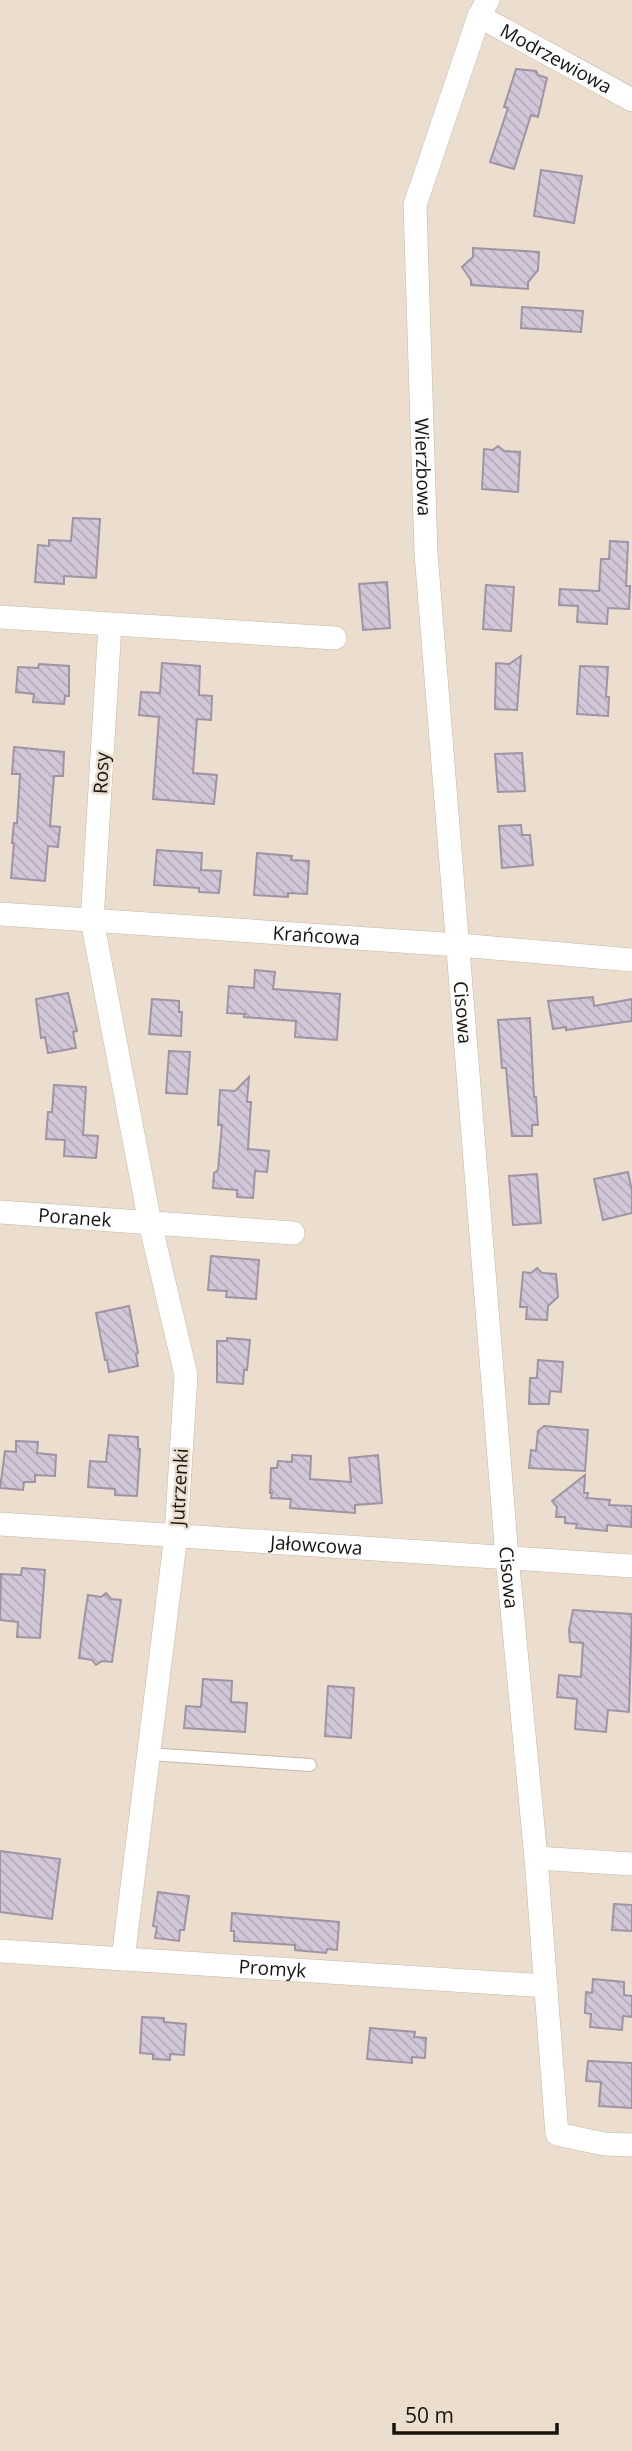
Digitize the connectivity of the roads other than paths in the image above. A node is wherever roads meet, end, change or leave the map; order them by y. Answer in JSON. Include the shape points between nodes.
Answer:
{"nodes":[{"id":1,"x":483,"y":8,"type":"edge"},
{"id":2,"x":632,"y":100,"type":"edge"},
{"id":3,"x":0,"y":617,"type":"edge"},
{"id":4,"x":110,"y":625,"type":"junction"},
{"id":5,"x":335,"y":638,"type":"dead end"},
{"id":6,"x":0,"y":914,"type":"edge"},
{"id":7,"x":92,"y":920,"type":"junction"},
{"id":8,"x":459,"y":945,"type":"junction"},
{"id":9,"x":632,"y":960,"type":"edge"},
{"id":10,"x":0,"y":1212,"type":"edge"},
{"id":11,"x":150,"y":1223,"type":"junction"},
{"id":12,"x":293,"y":1233,"type":"dead end"},
{"id":13,"x":0,"y":1524,"type":"edge"},
{"id":14,"x":176,"y":1535,"type":"junction"},
{"id":15,"x":507,"y":1558,"type":"junction"},
{"id":16,"x":632,"y":1566,"type":"edge"},
{"id":17,"x":148,"y":1754,"type":"junction"},
{"id":18,"x":310,"y":1765,"type":"dead end"},
{"id":19,"x":536,"y":1858,"type":"junction"},
{"id":20,"x":632,"y":1864,"type":"edge"},
{"id":21,"x":0,"y":1951,"type":"edge"},
{"id":22,"x":123,"y":1959,"type":"junction"},
{"id":23,"x":546,"y":1986,"type":"junction"},
{"id":24,"x":632,"y":2145,"type":"edge"}],
"edges":[{"from":1,"to":2,"type":"street","name":"Modrzewiowa"},
{"from":1,"to":8,"type":"street","name":"Wierzbowa","via":[[415,205],[426,554]]},
{"from":3,"to":4,"type":"street"},
{"from":4,"to":5,"type":"street"},
{"from":4,"to":7,"type":"street","name":"Rosy"},
{"from":6,"to":7,"type":"street","name":"Krańcowa"},
{"from":7,"to":8,"type":"street","name":"Krańcowa"},
{"from":7,"to":11,"type":"street","name":"Jutrzenki"},
{"from":8,"to":9,"type":"street","name":"Krańcowa"},
{"from":8,"to":15,"type":"street","name":"Cisowa"},
{"from":10,"to":11,"type":"street","name":"Poranek"},
{"from":11,"to":12,"type":"street"},
{"from":11,"to":14,"type":"street","name":"Jutrzenki","via":[[186,1374]]},
{"from":13,"to":14,"type":"street","name":"Jałowcowa"},
{"from":14,"to":15,"type":"street","name":"Jałowcowa"},
{"from":14,"to":17,"type":"street","name":"Jutrzenki"},
{"from":15,"to":16,"type":"street","name":"Jałowcowa"},
{"from":15,"to":19,"type":"street","name":"Cisowa"},
{"from":17,"to":18,"type":"lane"},
{"from":17,"to":22,"type":"street","name":"Jutrzenki"},
{"from":19,"to":20,"type":"street"},
{"from":19,"to":23,"type":"street","name":"Cisowa"},
{"from":21,"to":22,"type":"street","name":"Promyk"},
{"from":22,"to":23,"type":"street","name":"Promyk"},
{"from":23,"to":24,"type":"street","name":"Cisowa","via":[[557,2134]]}]}
